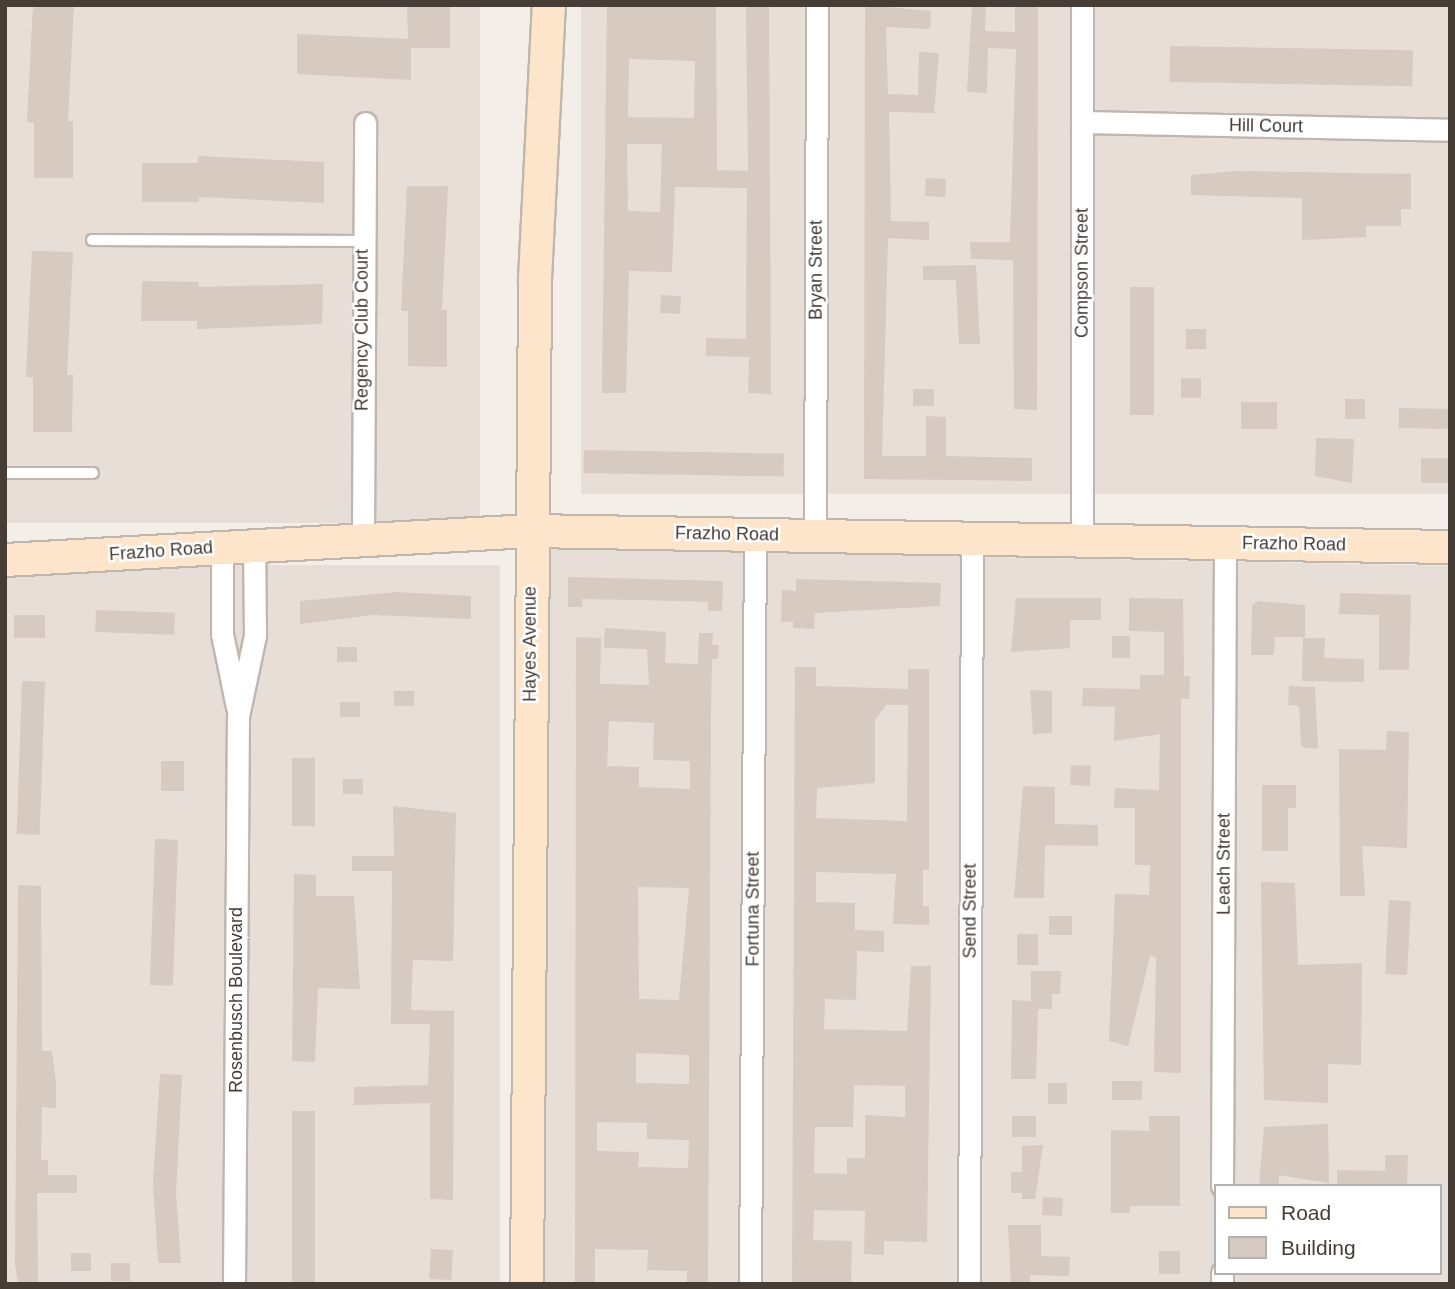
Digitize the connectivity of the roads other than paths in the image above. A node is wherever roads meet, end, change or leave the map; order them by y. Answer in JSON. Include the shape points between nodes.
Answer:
{"nodes":[{"id":1,"x":548,"y":5,"type":"edge"},
{"id":2,"x":817,"y":5,"type":"edge"},
{"id":3,"x":1082,"y":5,"type":"edge"},
{"id":4,"x":1082,"y":122,"type":"junction"},
{"id":5,"x":365,"y":123,"type":"dead end"},
{"id":6,"x":1450,"y":130,"type":"edge"},
{"id":7,"x":93,"y":240,"type":"dead end"},
{"id":8,"x":363,"y":241,"type":"junction"},
{"id":9,"x":5,"y":473,"type":"edge"},
{"id":10,"x":93,"y":473,"type":"dead end"},
{"id":11,"x":531,"y":531,"type":"junction"},
{"id":12,"x":755,"y":535,"type":"junction"},
{"id":13,"x":815,"y":535,"type":"junction"},
{"id":14,"x":363,"y":538,"type":"junction"},
{"id":15,"x":972,"y":538,"type":"junction"},
{"id":16,"x":1082,"y":541,"type":"junction"},
{"id":17,"x":1225,"y":543,"type":"junction"},
{"id":18,"x":254,"y":545,"type":"junction"},
{"id":19,"x":222,"y":547,"type":"junction"},
{"id":20,"x":1450,"y":547,"type":"edge"},
{"id":21,"x":5,"y":561,"type":"edge"},
{"id":22,"x":238,"y":716,"type":"junction"},
{"id":23,"x":1222,"y":1184,"type":"edge"},
{"id":24,"x":234,"y":1284,"type":"edge"},
{"id":25,"x":527,"y":1284,"type":"edge"},
{"id":26,"x":750,"y":1284,"type":"edge"},
{"id":27,"x":969,"y":1284,"type":"edge"}],
"edges":[{"from":1,"to":11,"type":"street","name":"Hayes Avenue"},
{"from":2,"to":13,"type":"street","name":"Bryan Street"},
{"from":3,"to":4,"type":"street","name":"Compson Street"},
{"from":4,"to":6,"type":"street","name":"Hill Court"},
{"from":4,"to":16,"type":"street","name":"Compson Street"},
{"from":5,"to":8,"type":"street","name":"Regency Club Court"},
{"from":7,"to":8,"type":"lane"},
{"from":8,"to":14,"type":"street","name":"Regency Club Court"},
{"from":9,"to":10,"type":"lane"},
{"from":11,"to":12,"type":"street","name":"Frazho Road"},
{"from":11,"to":14,"type":"street","name":"Frazho Road"},
{"from":11,"to":25,"type":"street","name":"Hayes Avenue"},
{"from":12,"to":13,"type":"street","name":"Frazho Road"},
{"from":12,"to":26,"type":"street","name":"Fortuna Street"},
{"from":13,"to":15,"type":"street","name":"Frazho Road"},
{"from":14,"to":18,"type":"street","name":"Frazho Road"},
{"from":15,"to":16,"type":"street","name":"Frazho Road"},
{"from":15,"to":27,"type":"street","name":"Send Street"},
{"from":16,"to":17,"type":"street","name":"Frazho Road"},
{"from":17,"to":20,"type":"street","name":"Frazho Road"},
{"from":17,"to":23,"type":"street","name":"Leach Street"},
{"from":18,"to":19,"type":"street","name":"Frazho Road"},
{"from":18,"to":22,"type":"street","name":"Rosenbusch Boulevard","via":[[255,635]]},
{"from":19,"to":21,"type":"street","name":"Frazho Road"},
{"from":19,"to":22,"type":"street","name":"Rosenbusch Boulevard","via":[[222,634]]},
{"from":22,"to":24,"type":"street","name":"Rosenbusch Boulevard"}]}
